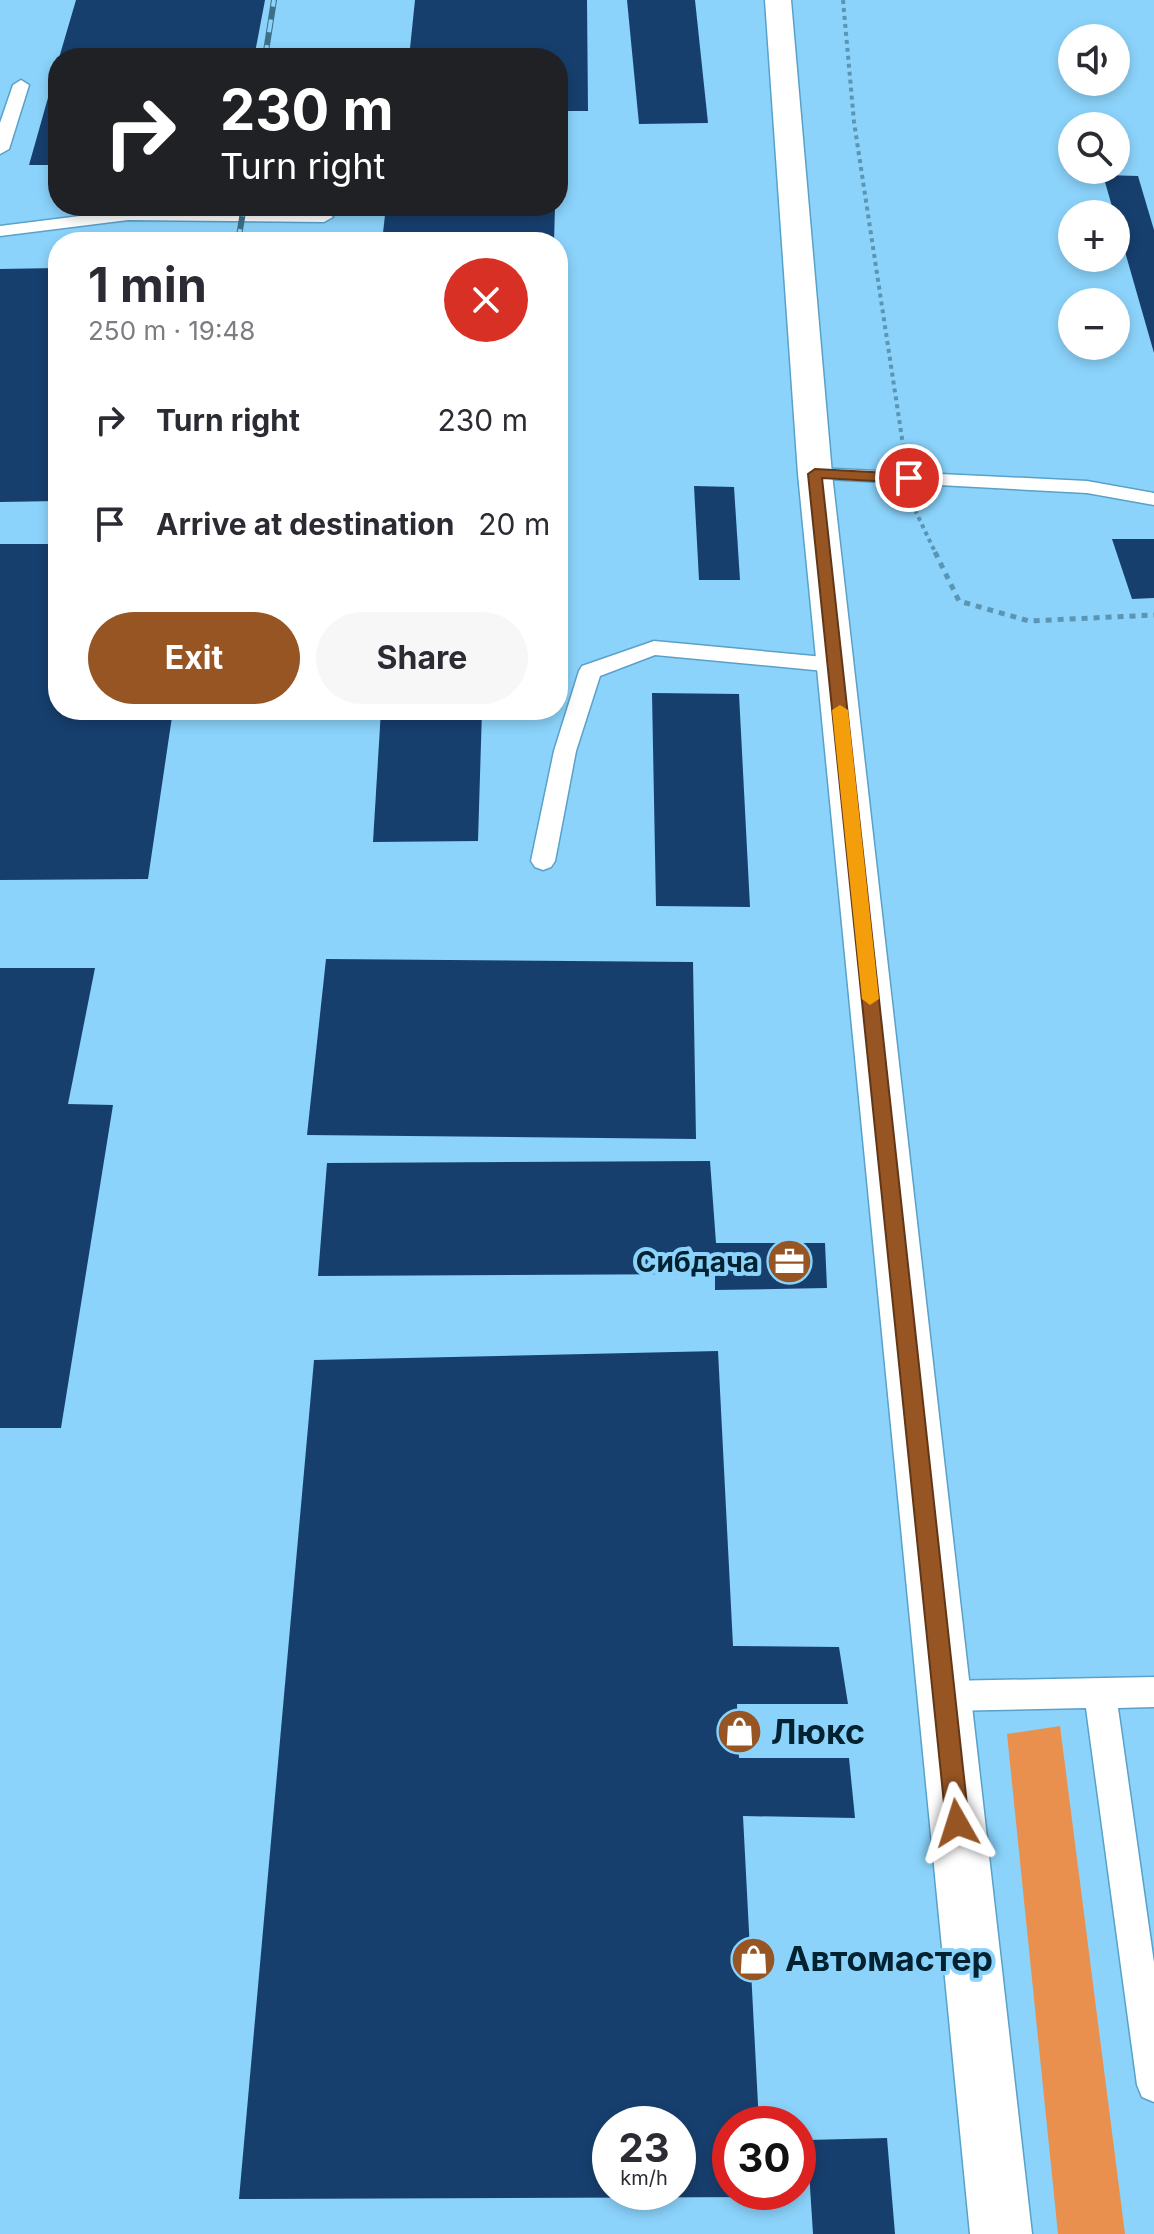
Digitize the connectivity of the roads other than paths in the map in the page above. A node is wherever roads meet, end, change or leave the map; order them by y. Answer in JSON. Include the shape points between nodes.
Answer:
{"nodes":[{"id":1,"x":778,"y":0,"type":"edge"},
{"id":2,"x":21,"y":85,"type":"dead end"},
{"id":3,"x":0,"y":149,"type":"edge"},
{"id":4,"x":120,"y":216,"type":"edge"},
{"id":5,"x":226,"y":216,"type":"edge"},
{"id":6,"x":324,"y":217,"type":"dead end"},
{"id":7,"x":0,"y":231,"type":"edge"},
{"id":8,"x":815,"y":474,"type":"junction"},
{"id":9,"x":1154,"y":499,"type":"edge"},
{"id":10,"x":835,"y":665,"type":"junction"},
{"id":11,"x":543,"y":861,"type":"dead end"},
{"id":12,"x":1154,"y":1692,"type":"edge"},
{"id":13,"x":1100,"y":1694,"type":"junction"},
{"id":14,"x":944,"y":1696,"type":"junction"},
{"id":15,"x":1154,"y":2085,"type":"edge"},
{"id":16,"x":1001,"y":2234,"type":"edge"}],
"edges":[{"from":1,"to":8,"type":"street"},
{"from":2,"to":3,"type":"lane"},
{"from":4,"to":7,"type":"lane"},
{"from":5,"to":6,"type":"lane"},
{"from":8,"to":9,"type":"lane","via":[[1087,487]]},
{"from":8,"to":10,"type":"street"},
{"from":10,"to":11,"type":"lane","via":[[654,648],[590,671],[565,751]]},
{"from":10,"to":14,"type":"street"},
{"from":12,"to":13,"type":"lane"},
{"from":13,"to":14,"type":"lane"},
{"from":13,"to":15,"type":"lane"},
{"from":14,"to":16,"type":"street"}]}
